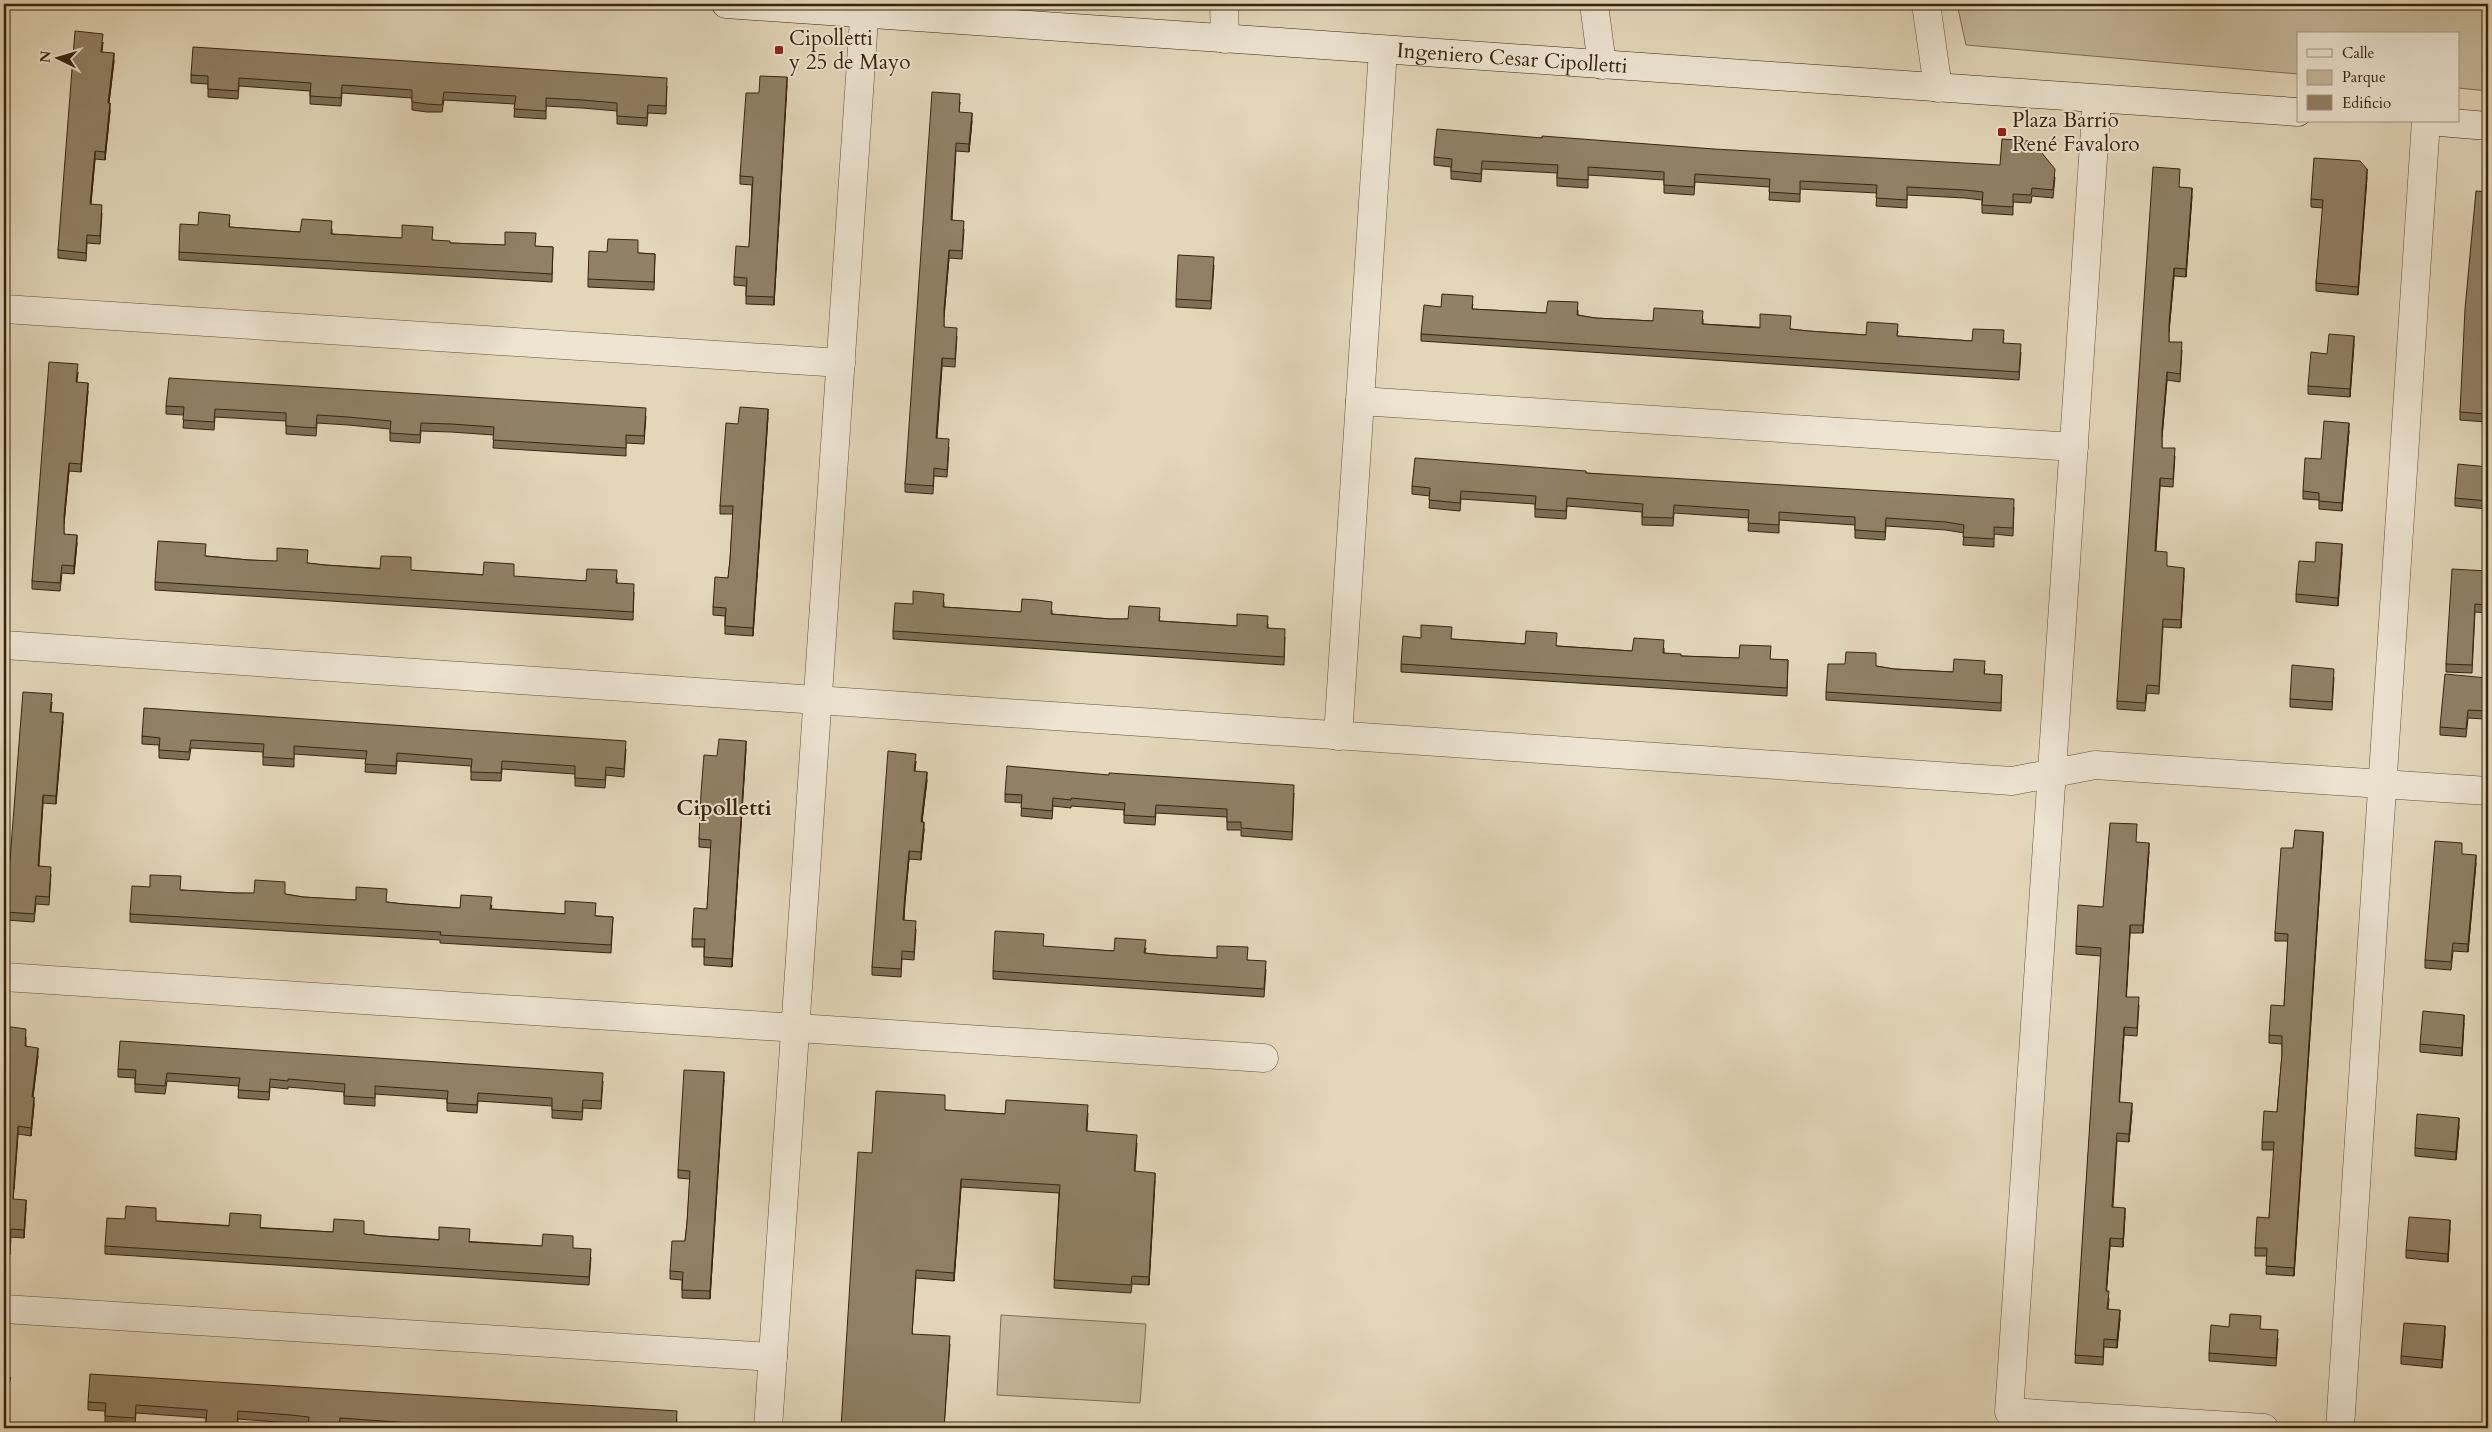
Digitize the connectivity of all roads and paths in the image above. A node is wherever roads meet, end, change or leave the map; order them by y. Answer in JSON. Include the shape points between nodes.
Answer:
{"nodes":[{"id":1,"x":726,"y":4,"type":"edge"},
{"id":2,"x":1224,"y":4,"type":"edge"},
{"id":3,"x":1594,"y":4,"type":"edge"},
{"id":4,"x":1926,"y":4,"type":"edge"},
{"id":5,"x":865,"y":9,"type":"edge"},
{"id":6,"x":1225,"y":38,"type":"junction"},
{"id":7,"x":1383,"y":50,"type":"junction"},
{"id":8,"x":1602,"y":65,"type":"junction"},
{"id":9,"x":1938,"y":88,"type":"junction"},
{"id":10,"x":2097,"y":99,"type":"junction"},
{"id":11,"x":2297,"y":112,"type":"edge"},
{"id":12,"x":2426,"y":122,"type":"edge"},
{"id":13,"x":2438,"y":122,"type":"edge"},
{"id":14,"x":2488,"y":126,"type":"edge"},
{"id":15,"x":4,"y":310,"type":"edge"},
{"id":16,"x":840,"y":363,"type":"junction"},
{"id":17,"x":1360,"y":401,"type":"junction"},
{"id":18,"x":2074,"y":447,"type":"junction"},
{"id":19,"x":4,"y":645,"type":"edge"},
{"id":20,"x":818,"y":700,"type":"junction"},
{"id":21,"x":1338,"y":736,"type":"junction"},
{"id":22,"x":2052,"y":774,"type":"junction"},
{"id":23,"x":2382,"y":784,"type":"junction"},
{"id":24,"x":2488,"y":791,"type":"edge"},
{"id":25,"x":4,"y":977,"type":"edge"},
{"id":26,"x":796,"y":1027,"type":"junction"},
{"id":27,"x":1264,"y":1058,"type":"dead end"},
{"id":28,"x":4,"y":1309,"type":"edge"},
{"id":29,"x":773,"y":1356,"type":"junction"},
{"id":30,"x":768,"y":1428,"type":"edge"},
{"id":31,"x":2264,"y":1428,"type":"edge"},
{"id":32,"x":2340,"y":1428,"type":"edge"}],
"edges":[{"from":1,"to":5,"type":"street","name":"Ingeniero Cesar Cipolletti"},
{"from":2,"to":6,"type":"street"},
{"from":3,"to":8,"type":"street"},
{"from":4,"to":9,"type":"street"},
{"from":5,"to":6,"type":"street","name":"Ingeniero Cesar Cipolletti"},
{"from":5,"to":16,"type":"street"},
{"from":6,"to":7,"type":"street","name":"Ingeniero Cesar Cipolletti"},
{"from":7,"to":8,"type":"street","name":"Ingeniero Cesar Cipolletti"},
{"from":7,"to":17,"type":"street"},
{"from":8,"to":9,"type":"street","name":"Ingeniero Cesar Cipolletti"},
{"from":9,"to":10,"type":"street","name":"Ingeniero Cesar Cipolletti"},
{"from":10,"to":11,"type":"street","name":"Ingeniero Cesar Cipolletti"},
{"from":10,"to":18,"type":"street"},
{"from":12,"to":23,"type":"street"},
{"from":13,"to":14,"type":"street"},
{"from":15,"to":16,"type":"street"},
{"from":16,"to":20,"type":"street"},
{"from":17,"to":18,"type":"street"},
{"from":17,"to":21,"type":"street"},
{"from":18,"to":22,"type":"street"},
{"from":19,"to":20,"type":"street"},
{"from":20,"to":21,"type":"street"},
{"from":20,"to":26,"type":"street"},
{"from":21,"to":22,"type":"street","via":[[2012,781]]},
{"from":22,"to":23,"type":"street","via":[[2095,765]]},
{"from":22,"to":31,"type":"street","via":[[2009,1412]]},
{"from":23,"to":24,"type":"street"},
{"from":23,"to":32,"type":"street"},
{"from":25,"to":26,"type":"street"},
{"from":26,"to":27,"type":"street"},
{"from":26,"to":29,"type":"street"},
{"from":28,"to":29,"type":"street"},
{"from":29,"to":30,"type":"street"}]}
